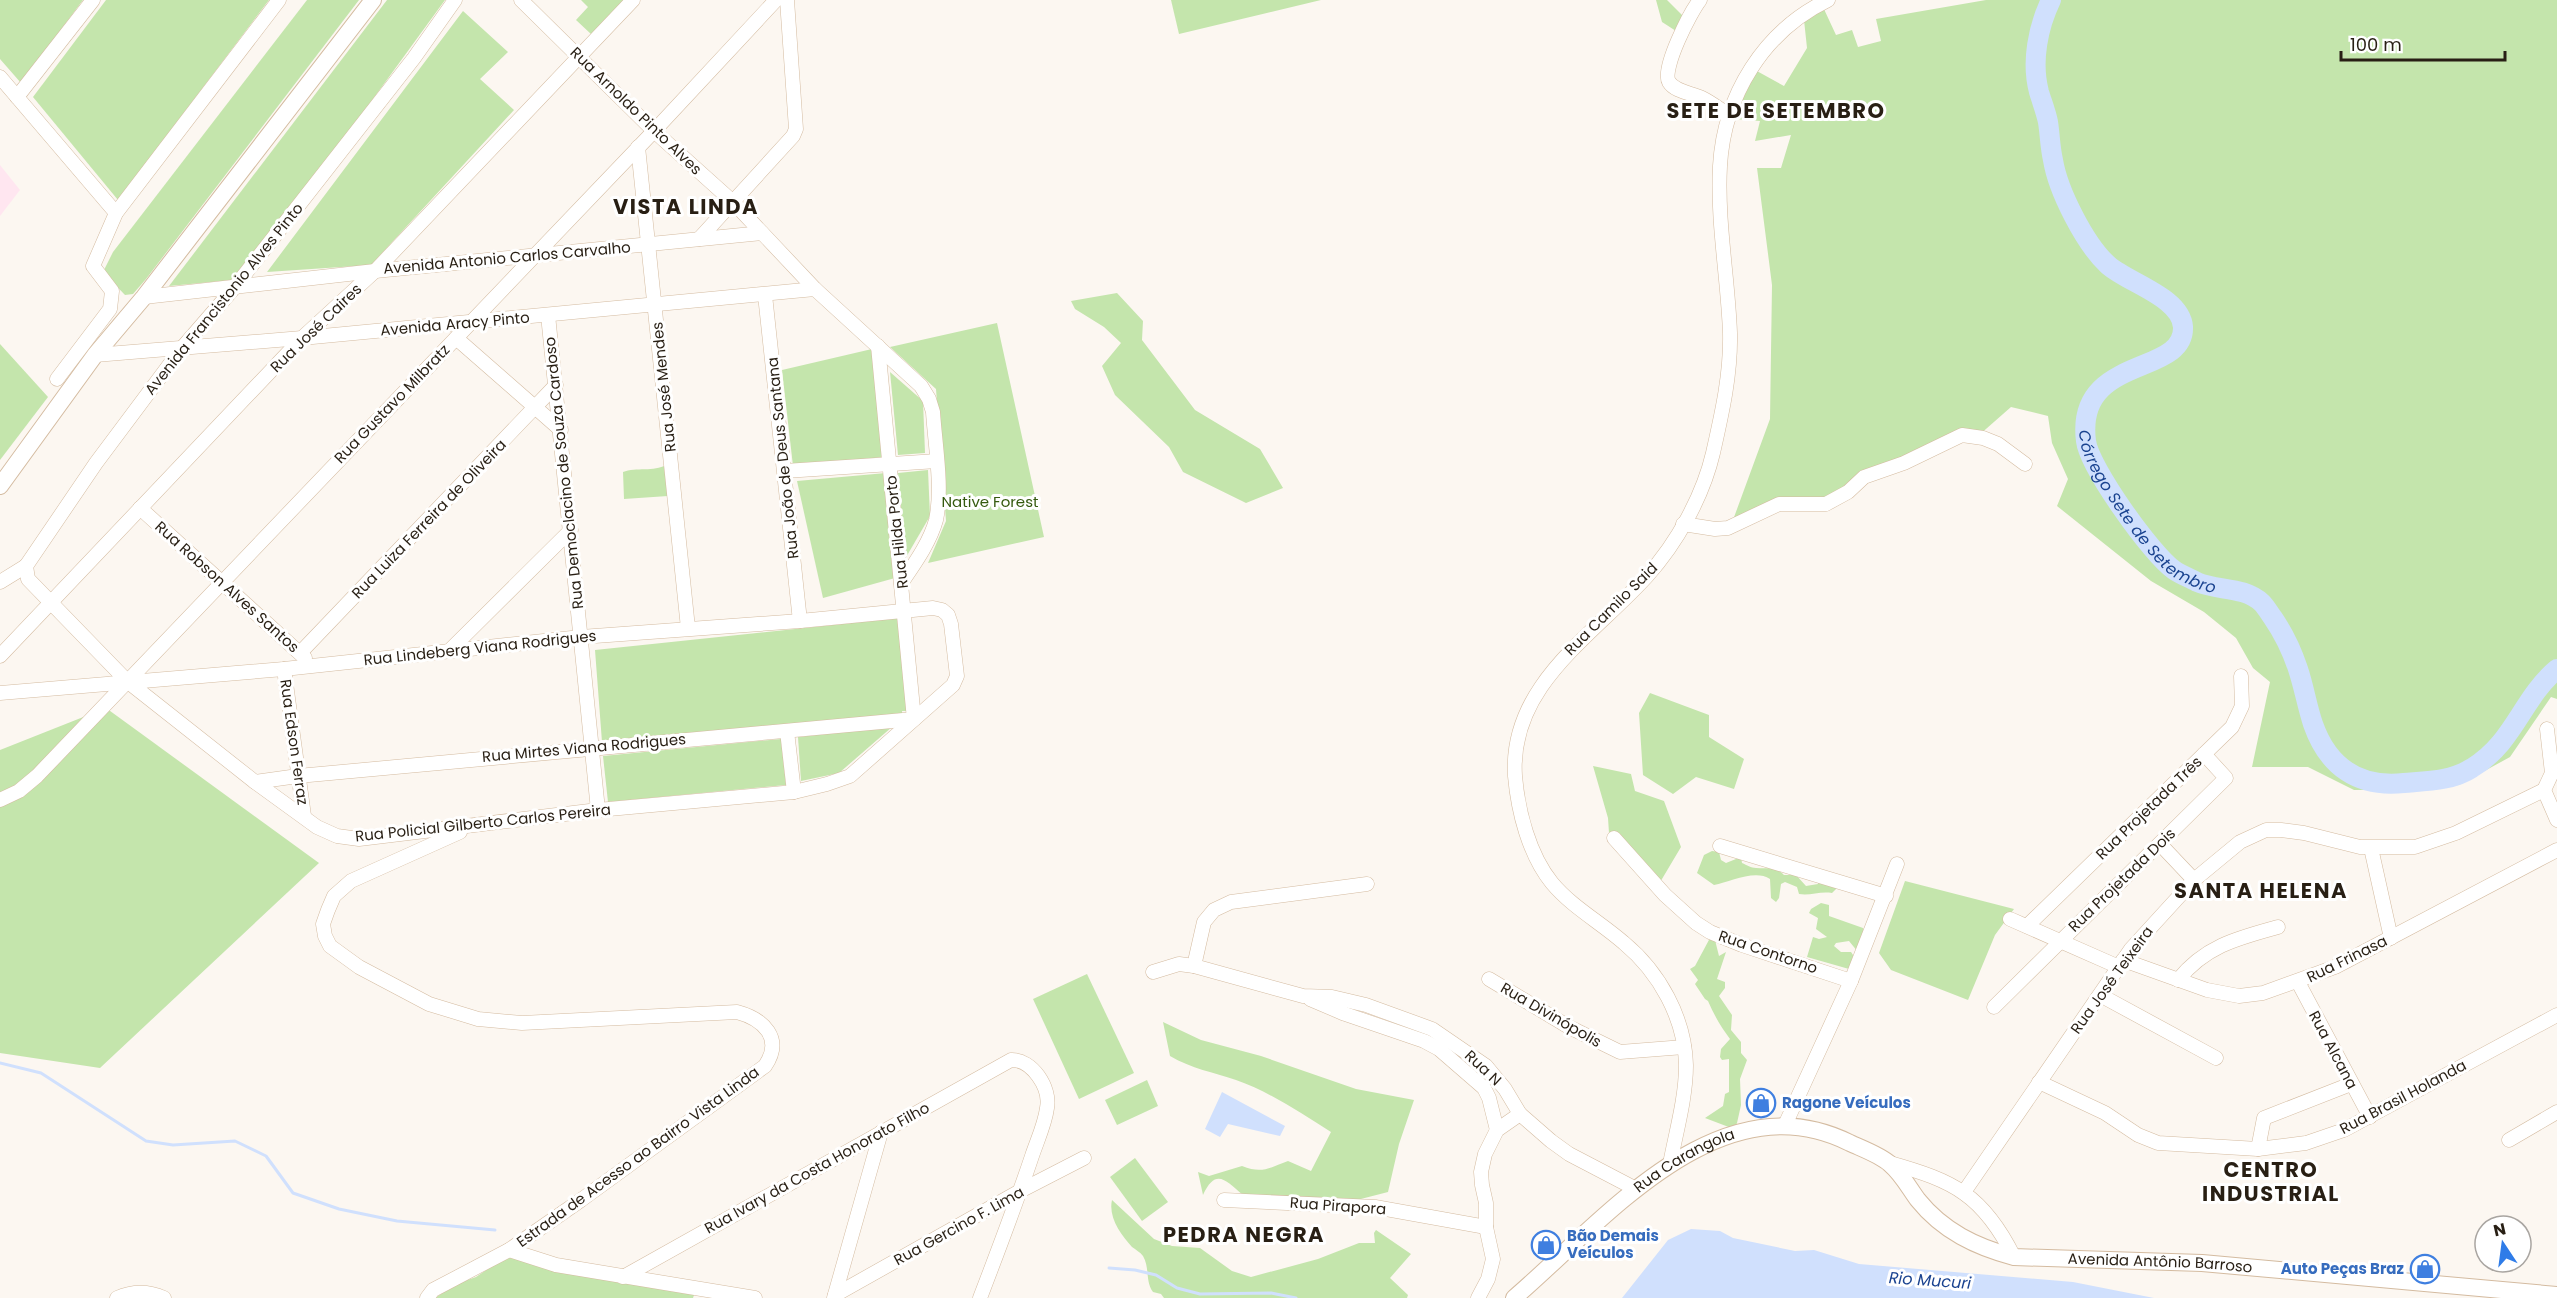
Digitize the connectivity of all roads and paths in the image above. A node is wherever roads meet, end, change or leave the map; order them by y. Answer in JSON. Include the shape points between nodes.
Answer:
{"nodes":[{"id":1,"x":93,"y":0,"type":"edge"},
{"id":2,"x":279,"y":0,"type":"edge"},
{"id":3,"x":373,"y":0,"type":"edge"},
{"id":4,"x":455,"y":0,"type":"edge"},
{"id":5,"x":521,"y":0,"type":"edge"},
{"id":6,"x":633,"y":0,"type":"edge"},
{"id":7,"x":776,"y":0,"type":"edge"},
{"id":8,"x":787,"y":0,"type":"edge"},
{"id":9,"x":1700,"y":0,"type":"edge"},
{"id":10,"x":1828,"y":0,"type":"edge"},
{"id":11,"x":579,"y":58,"type":"junction"},
{"id":12,"x":0,"y":77,"type":"edge"},
{"id":13,"x":17,"y":97,"type":"junction"},
{"id":14,"x":1730,"y":116,"type":"junction"},
{"id":15,"x":654,"y":131,"type":"junction"},
{"id":16,"x":638,"y":147,"type":"junction"},
{"id":17,"x":732,"y":201,"type":"junction"},
{"id":18,"x":116,"y":213,"type":"junction"},
{"id":19,"x":762,"y":233,"type":"junction"},
{"id":20,"x":699,"y":239,"type":"junction"},
{"id":21,"x":649,"y":245,"type":"junction"},
{"id":22,"x":535,"y":256,"type":"junction"},
{"id":23,"x":375,"y":271,"type":"junction"},
{"id":24,"x":234,"y":288,"type":"junction"},
{"id":25,"x":815,"y":289,"type":"junction"},
{"id":26,"x":765,"y":295,"type":"junction"},
{"id":27,"x":144,"y":297,"type":"junction"},
{"id":28,"x":656,"y":305,"type":"junction"},
{"id":29,"x":548,"y":315,"type":"junction"},
{"id":30,"x":470,"y":322,"type":"junction"},
{"id":31,"x":302,"y":338,"type":"junction"},
{"id":32,"x":456,"y":338,"type":"junction"},
{"id":33,"x":878,"y":346,"type":"junction"},
{"id":34,"x":182,"y":348,"type":"junction"},
{"id":35,"x":95,"y":355,"type":"junction"},
{"id":36,"x":57,"y":379,"type":"dead end"},
{"id":37,"x":556,"y":385,"type":"junction"},
{"id":38,"x":537,"y":406,"type":"junction"},
{"id":39,"x":561,"y":430,"type":"junction"},
{"id":40,"x":937,"y":461,"type":"junction"},
{"id":41,"x":890,"y":464,"type":"junction"},
{"id":42,"x":2025,"y":464,"type":"dead end"},
{"id":43,"x":785,"y":471,"type":"junction"},
{"id":44,"x":0,"y":486,"type":"edge"},
{"id":45,"x":140,"y":508,"type":"junction"},
{"id":46,"x":1683,"y":524,"type":"junction"},
{"id":47,"x":571,"y":530,"type":"junction"},
{"id":48,"x":26,"y":566,"type":"junction"},
{"id":49,"x":0,"y":582,"type":"edge"},
{"id":50,"x":221,"y":582,"type":"junction"},
{"id":51,"x":902,"y":582,"type":"junction"},
{"id":52,"x":51,"y":601,"type":"junction"},
{"id":53,"x":905,"y":610,"type":"junction"},
{"id":54,"x":800,"y":621,"type":"junction"},
{"id":55,"x":688,"y":628,"type":"junction"},
{"id":56,"x":581,"y":637,"type":"junction"},
{"id":57,"x":449,"y":651,"type":"junction"},
{"id":58,"x":300,"y":653,"type":"junction"},
{"id":59,"x":0,"y":656,"type":"edge"},
{"id":60,"x":313,"y":666,"type":"junction"},
{"id":61,"x":284,"y":669,"type":"junction"},
{"id":62,"x":957,"y":676,"type":"joint"},
{"id":63,"x":2241,"y":676,"type":"dead end"},
{"id":64,"x":127,"y":681,"type":"junction"},
{"id":65,"x":0,"y":693,"type":"edge"},
{"id":66,"x":914,"y":719,"type":"junction"},
{"id":67,"x":2547,"y":729,"type":"dead end"},
{"id":68,"x":787,"y":731,"type":"junction"},
{"id":69,"x":592,"y":747,"type":"junction"},
{"id":70,"x":2204,"y":754,"type":"junction"},
{"id":71,"x":298,"y":776,"type":"junction"},
{"id":72,"x":255,"y":782,"type":"junction"},
{"id":73,"x":2544,"y":790,"type":"junction"},
{"id":74,"x":794,"y":792,"type":"junction"},
{"id":75,"x":0,"y":800,"type":"edge"},
{"id":76,"x":598,"y":810,"type":"junction"},
{"id":77,"x":304,"y":816,"type":"junction"},
{"id":78,"x":2557,"y":820,"type":"edge"},
{"id":79,"x":473,"y":826,"type":"junction"},
{"id":80,"x":1614,"y":838,"type":"dead end"},
{"id":81,"x":2160,"y":844,"type":"junction"},
{"id":82,"x":1720,"y":846,"type":"dead end"},
{"id":83,"x":2371,"y":848,"type":"junction"},
{"id":84,"x":2557,"y":850,"type":"edge"},
{"id":85,"x":1897,"y":864,"type":"dead end"},
{"id":86,"x":2194,"y":880,"type":"junction"},
{"id":87,"x":1367,"y":884,"type":"dead end"},
{"id":88,"x":1886,"y":896,"type":"junction"},
{"id":89,"x":2010,"y":919,"type":"dead end"},
{"id":90,"x":2027,"y":926,"type":"junction"},
{"id":91,"x":2278,"y":927,"type":"dead end"},
{"id":92,"x":2391,"y":938,"type":"junction"},
{"id":93,"x":2060,"y":940,"type":"junction"},
{"id":94,"x":2121,"y":964,"type":"junction"},
{"id":95,"x":1194,"y":966,"type":"junction"},
{"id":96,"x":1153,"y":972,"type":"dead end"},
{"id":97,"x":1489,"y":979,"type":"dead end"},
{"id":98,"x":2178,"y":980,"type":"junction"},
{"id":99,"x":1851,"y":981,"type":"junction"},
{"id":100,"x":2298,"y":982,"type":"junction"},
{"id":101,"x":2100,"y":995,"type":"junction"},
{"id":102,"x":1994,"y":1007,"type":"dead end"},
{"id":103,"x":2557,"y":1016,"type":"edge"},
{"id":104,"x":1414,"y":1029,"type":"junction"},
{"id":105,"x":1684,"y":1047,"type":"junction"},
{"id":106,"x":2216,"y":1058,"type":"dead end"},
{"id":107,"x":2039,"y":1082,"type":"junction"},
{"id":108,"x":2351,"y":1084,"type":"junction"},
{"id":109,"x":1505,"y":1089,"type":"junction"},
{"id":110,"x":1489,"y":1098,"type":"junction"},
{"id":111,"x":2557,"y":1112,"type":"edge"},
{"id":112,"x":1520,"y":1114,"type":"junction"},
{"id":113,"x":2370,"y":1117,"type":"junction"},
{"id":114,"x":1785,"y":1125,"type":"junction"},
{"id":115,"x":1497,"y":1130,"type":"junction"},
{"id":116,"x":881,"y":1132,"type":"junction"},
{"id":117,"x":2510,"y":1140,"type":"dead end"},
{"id":118,"x":2258,"y":1149,"type":"junction"},
{"id":119,"x":1084,"y":1158,"type":"dead end"},
{"id":120,"x":1890,"y":1163,"type":"junction"},
{"id":121,"x":1670,"y":1164,"type":"junction"},
{"id":122,"x":1636,"y":1189,"type":"junction"},
{"id":123,"x":1020,"y":1191,"type":"junction"},
{"id":124,"x":1964,"y":1192,"type":"junction"},
{"id":125,"x":1224,"y":1200,"type":"dead end"},
{"id":126,"x":1486,"y":1227,"type":"junction"},
{"id":127,"x":509,"y":1250,"type":"junction"},
{"id":128,"x":2014,"y":1257,"type":"junction"},
{"id":129,"x":623,"y":1277,"type":"junction"},
{"id":130,"x":2557,"y":1295,"type":"edge"},
{"id":131,"x":835,"y":1297,"type":"edge"},
{"id":132,"x":117,"y":1298,"type":"edge"},
{"id":133,"x":164,"y":1298,"type":"edge"},
{"id":134,"x":427,"y":1298,"type":"edge"},
{"id":135,"x":755,"y":1298,"type":"edge"},
{"id":136,"x":980,"y":1298,"type":"edge"},
{"id":137,"x":1478,"y":1298,"type":"edge"},
{"id":138,"x":1514,"y":1298,"type":"edge"}],
"edges":[{"from":1,"to":13,"type":"street"},
{"from":2,"to":18,"type":"street"},
{"from":3,"to":27,"type":"main road"},
{"from":4,"to":24,"type":"street","name":"Avenida Francistonio Alves Pinto"},
{"from":5,"to":11,"type":"street","name":"Rua Arnoldo Pinto Alves"},
{"from":6,"to":11,"type":"street","name":"Rua José Caires"},
{"from":7,"to":15,"type":"street","name":"Rua Gustavo Milbratz"},
{"from":8,"to":17,"type":"street","via":[[796,129]]},
{"from":9,"to":14,"type":"street","via":[[1671,60],[1668,81]]},
{"from":10,"to":14,"type":"street","name":"Rua Camilo Said","via":[[1807,10],[1765,47],[1745,78]]},
{"from":11,"to":15,"type":"street","name":"Rua Arnoldo Pinto Alves"},
{"from":11,"to":23,"type":"street","name":"Rua José Caires"},
{"from":12,"to":13,"type":"street"},
{"from":13,"to":18,"type":"street"},
{"from":14,"to":46,"type":"street","name":"Rua Camilo Said","via":[[1719,170],[1730,365],[1711,460]]},
{"from":15,"to":16,"type":"street","name":"Rua Gustavo Milbratz"},
{"from":15,"to":17,"type":"street","name":"Rua Arnoldo Pinto Alves"},
{"from":16,"to":21,"type":"street","name":"Rua José Mendes"},
{"from":16,"to":22,"type":"street","name":"Rua Gustavo Milbratz"},
{"from":17,"to":19,"type":"street","name":"Rua Arnoldo Pinto Alves"},
{"from":17,"to":20,"type":"street"},
{"from":18,"to":36,"type":"street","via":[[93,266],[112,291],[110,309]]},
{"from":19,"to":20,"type":"street","name":"Avenida Antonio Carlos Carvalho"},
{"from":19,"to":25,"type":"street","name":"Rua Arnoldo Pinto Alves"},
{"from":20,"to":21,"type":"street","name":"Avenida Antonio Carlos Carvalho"},
{"from":21,"to":22,"type":"street","name":"Avenida Antonio Carlos Carvalho"},
{"from":21,"to":28,"type":"street","name":"Rua José Mendes"},
{"from":22,"to":23,"type":"street","name":"Avenida Antonio Carlos Carvalho"},
{"from":22,"to":30,"type":"street","name":"Rua Gustavo Milbratz"},
{"from":23,"to":24,"type":"street","name":"Avenida Antonio Carlos Carvalho"},
{"from":23,"to":31,"type":"street","name":"Rua José Caires"},
{"from":24,"to":27,"type":"street","name":"Avenida Antonio Carlos Carvalho"},
{"from":24,"to":34,"type":"street","name":"Avenida Francistonio Alves Pinto"},
{"from":25,"to":26,"type":"street","name":"Avenida Aracy Pinto"},
{"from":25,"to":33,"type":"street","name":"Rua Arnoldo Pinto Alves"},
{"from":26,"to":28,"type":"street","name":"Avenida Aracy Pinto"},
{"from":26,"to":43,"type":"street","name":"Rua João de Deus Santana"},
{"from":27,"to":35,"type":"main road"},
{"from":28,"to":29,"type":"street","name":"Avenida Aracy Pinto"},
{"from":28,"to":55,"type":"street","name":"Rua José Mendes"},
{"from":29,"to":30,"type":"street","name":"Avenida Aracy Pinto"},
{"from":29,"to":37,"type":"street","name":"Rua Democlacino de Souza Cardoso"},
{"from":30,"to":31,"type":"street","name":"Avenida Aracy Pinto"},
{"from":30,"to":32,"type":"street","name":"Rua Gustavo Milbratz"},
{"from":31,"to":34,"type":"street","name":"Avenida Aracy Pinto"},
{"from":31,"to":45,"type":"street","name":"Rua José Caires"},
{"from":32,"to":38,"type":"street"},
{"from":32,"to":50,"type":"street","name":"Rua Gustavo Milbratz"},
{"from":33,"to":40,"type":"street","name":"Rua Arnoldo Pinto Alves","via":[[921,386],[929,399]]},
{"from":33,"to":41,"type":"street","name":"Rua Hilda Porto"},
{"from":34,"to":35,"type":"street","name":"Avenida Aracy Pinto"},
{"from":34,"to":48,"type":"street","name":"Avenida Francistonio Alves Pinto"},
{"from":35,"to":44,"type":"main road"},
{"from":37,"to":38,"type":"street","name":"Rua Luiza Ferreira de Oliveira"},
{"from":37,"to":39,"type":"street","name":"Rua Democlacino de Souza Cardoso"},
{"from":38,"to":39,"type":"street"},
{"from":38,"to":58,"type":"street","name":"Rua Luiza Ferreira de Oliveira"},
{"from":39,"to":47,"type":"street","name":"Rua Democlacino de Souza Cardoso"},
{"from":40,"to":41,"type":"street"},
{"from":40,"to":51,"type":"street","via":[[936,521]]},
{"from":41,"to":43,"type":"street"},
{"from":41,"to":51,"type":"street","name":"Rua Hilda Porto"},
{"from":42,"to":46,"type":"street","via":[[1998,444],[1962,435],[1864,477],[1826,504],[1779,504],[1728,528]]},
{"from":43,"to":54,"type":"street","name":"Rua João de Deus Santana"},
{"from":45,"to":50,"type":"street","name":"Rua Robson Alves Santos"},
{"from":45,"to":52,"type":"street","name":"Rua José Caires"},
{"from":46,"to":105,"type":"street","name":"Rua Camilo Said","via":[[1650,573],[1549,675],[1530,705],[1515,760],[1521,811],[1542,868],[1568,900],[1624,942],[1651,972],[1672,1006]]},
{"from":47,"to":56,"type":"street","name":"Rua Democlacino de Souza Cardoso"},
{"from":47,"to":57,"type":"street"},
{"from":48,"to":49,"type":"street"},
{"from":48,"to":52,"type":"street","via":[[28,579]]},
{"from":50,"to":58,"type":"street","name":"Rua Robson Alves Santos"},
{"from":50,"to":64,"type":"street","name":"Rua Gustavo Milbratz"},
{"from":51,"to":53,"type":"street","name":"Rua Hilda Porto"},
{"from":52,"to":59,"type":"street","name":"Rua José Caires"},
{"from":52,"to":64,"type":"street","name":"Rua Policial Gilberto Carlos Pereira"},
{"from":53,"to":54,"type":"street","name":"Rua Lindeberg Viana Rodrigues"},
{"from":53,"to":62,"type":"street","name":"Rua Lindeberg Viana Rodrigues","via":[[933,608],[948,615]]},
{"from":53,"to":66,"type":"street","name":"Rua Hilda Porto"},
{"from":54,"to":55,"type":"street","name":"Rua Lindeberg Viana Rodrigues"},
{"from":55,"to":56,"type":"street","name":"Rua Lindeberg Viana Rodrigues"},
{"from":56,"to":57,"type":"street","name":"Rua Lindeberg Viana Rodrigues"},
{"from":56,"to":69,"type":"street","name":"Rua Democlacino de Souza Cardoso"},
{"from":57,"to":60,"type":"street","name":"Rua Lindeberg Viana Rodrigues"},
{"from":58,"to":60,"type":"street","name":"Rua Robson Alves Santos"},
{"from":60,"to":61,"type":"street","name":"Rua Lindeberg Viana Rodrigues"},
{"from":61,"to":64,"type":"street","name":"Rua Lindeberg Viana Rodrigues"},
{"from":61,"to":71,"type":"street","name":"Rua Edson Ferraz"},
{"from":62,"to":66,"type":"street","name":"Rua Policial Gilberto Carlos Pereira","via":[[946,693]]},
{"from":63,"to":70,"type":"street","name":"Rua Projetada Três","via":[[2239,717]]},
{"from":64,"to":65,"type":"street","name":"Rua Lindeberg Viana Rodrigues"},
{"from":64,"to":72,"type":"street","name":"Rua Policial Gilberto Carlos Pereira"},
{"from":64,"to":75,"type":"street","name":"Rua Gustavo Milbratz","via":[[37,776]]},
{"from":66,"to":68,"type":"street","name":"Rua Mirtes Viana Rodrigues"},
{"from":66,"to":74,"type":"street","name":"Rua Policial Gilberto Carlos Pereira","via":[[850,776]]},
{"from":67,"to":73,"type":"street","via":[[2552,773]]},
{"from":68,"to":69,"type":"street","name":"Rua Mirtes Viana Rodrigues"},
{"from":68,"to":74,"type":"street"},
{"from":69,"to":71,"type":"street","name":"Rua Mirtes Viana Rodrigues"},
{"from":69,"to":76,"type":"street","name":"Rua Democlacino de Souza Cardoso"},
{"from":70,"to":81,"type":"street","name":"Rua Projetada Dois","via":[[2226,778]]},
{"from":70,"to":90,"type":"street","name":"Rua Projetada Três"},
{"from":71,"to":72,"type":"street","name":"Rua Mirtes Viana Rodrigues"},
{"from":71,"to":77,"type":"street","name":"Rua Edson Ferraz"},
{"from":72,"to":77,"type":"street","name":"Rua Policial Gilberto Carlos Pereira"},
{"from":73,"to":78,"type":"street"},
{"from":73,"to":83,"type":"street","name":"Rua José Teixeira","via":[[2428,844]]},
{"from":74,"to":76,"type":"street","name":"Rua Policial Gilberto Carlos Pereira"},
{"from":76,"to":79,"type":"street","name":"Rua Policial Gilberto Carlos Pereira"},
{"from":77,"to":79,"type":"street","name":"Rua Policial Gilberto Carlos Pereira","via":[[337,836],[359,839]]},
{"from":79,"to":127,"type":"street","name":"Estrada de Acesso ao Bairro Vista Linda","via":[[351,880],[334,896],[323,924],[330,946],[359,967],[429,1004],[478,1019],[522,1023],[737,1012],[758,1019],[772,1045],[765,1066]]},
{"from":80,"to":99,"type":"street","name":"Rua Contorno","via":[[1665,895],[1710,932]]},
{"from":81,"to":86,"type":"street"},
{"from":81,"to":93,"type":"street","name":"Rua Projetada Dois"},
{"from":82,"to":88,"type":"street"},
{"from":83,"to":86,"type":"street","name":"Rua José Teixeira","via":[[2304,833],[2265,830],[2240,842]]},
{"from":83,"to":92,"type":"street"},
{"from":84,"to":92,"type":"street","name":"Rua Frinasa"},
{"from":85,"to":88,"type":"street"},
{"from":86,"to":94,"type":"street","name":"Rua José Teixeira","via":[[2149,927]]},
{"from":87,"to":95,"type":"street","via":[[1231,902],[1214,910],[1204,922]]},
{"from":88,"to":99,"type":"street"},
{"from":89,"to":90,"type":"street","name":"Rua Frinasa"},
{"from":90,"to":93,"type":"street","name":"Rua Frinasa"},
{"from":91,"to":98,"type":"street","via":[[2207,953],[2196,959]]},
{"from":92,"to":100,"type":"street","name":"Rua Frinasa","via":[[2335,968]]},
{"from":93,"to":94,"type":"street","name":"Rua Frinasa"},
{"from":93,"to":102,"type":"street","name":"Rua Projetada Dois"},
{"from":94,"to":98,"type":"street","name":"Rua Frinasa"},
{"from":94,"to":101,"type":"street","name":"Rua José Teixeira"},
{"from":95,"to":96,"type":"street","name":"Rua N","via":[[1179,964]]},
{"from":95,"to":104,"type":"street","name":"Rua N","via":[[1303,996],[1332,997],[1366,1005]]},
{"from":97,"to":105,"type":"street","name":"Rua Divinópolis","via":[[1620,1052]]},
{"from":98,"to":100,"type":"street","name":"Rua Frinasa","via":[[2239,996]]},
{"from":99,"to":114,"type":"street"},
{"from":100,"to":108,"type":"street","name":"Rua Alcana"},
{"from":101,"to":106,"type":"street"},
{"from":101,"to":107,"type":"street","name":"Rua José Teixeira"},
{"from":103,"to":113,"type":"street","name":"Rua Brasil Holanda"},
{"from":104,"to":109,"type":"street","name":"Rua N","via":[[1432,1029],[1486,1066]]},
{"from":104,"to":110,"type":"street","name":"Rua N","via":[[1484,1088]]},
{"from":105,"to":121,"type":"street","name":"Rua Camilo Said","via":[[1684,1088]]},
{"from":107,"to":118,"type":"street","name":"Rua Brasil Holanda","via":[[2105,1113],[2149,1141]]},
{"from":107,"to":124,"type":"street","name":"Rua José Teixeira"},
{"from":108,"to":113,"type":"street","name":"Rua Alcana"},
{"from":108,"to":118,"type":"street","via":[[2264,1118]]},
{"from":109,"to":110,"type":"street"},
{"from":109,"to":112,"type":"street","name":"Rua N"},
{"from":110,"to":115,"type":"street","name":"Rua N"},
{"from":111,"to":117,"type":"street"},
{"from":112,"to":115,"type":"street"},
{"from":112,"to":122,"type":"street","name":"Rua N","via":[[1569,1154]]},
{"from":113,"to":118,"type":"street","name":"Rua Brasil Holanda","via":[[2324,1138],[2289,1147]]},
{"from":114,"to":120,"type":"main road","name":"Rua Carangola","via":[[1834,1136]]},
{"from":114,"to":121,"type":"main road","name":"Rua Carangola","via":[[1752,1129],[1721,1139]]},
{"from":115,"to":126,"type":"street","via":[[1485,1154],[1482,1172]]},
{"from":116,"to":123,"type":"street","name":"Rua Ivary da Costa Honorato Filho","via":[[1011,1059],[1019,1059],[1027,1063],[1046,1088],[1048,1099]]},
{"from":116,"to":129,"type":"street","name":"Rua Ivary da Costa Honorato Filho"},
{"from":116,"to":131,"type":"street"},
{"from":119,"to":123,"type":"street","name":"Rua Gercino F. Lima"},
{"from":120,"to":124,"type":"street","via":[[1924,1173]]},
{"from":120,"to":128,"type":"main road","name":"Avenida Antônio Barroso","via":[[1939,1223],[1964,1239]]},
{"from":121,"to":122,"type":"main road","name":"Rua Carangola"},
{"from":122,"to":138,"type":"main road","name":"Rua Carangola"},
{"from":123,"to":131,"type":"street","name":"Rua Gercino F. Lima"},
{"from":123,"to":136,"type":"street"},
{"from":124,"to":128,"type":"street","via":[[1993,1220]]},
{"from":125,"to":126,"type":"street","name":"Rua Pirapora","via":[[1375,1207]]},
{"from":126,"to":137,"type":"street","via":[[1493,1259]]},
{"from":127,"to":129,"type":"street","via":[[556,1265]]},
{"from":127,"to":134,"type":"street","name":"Estrada de Acesso ao Bairro Vista Linda","via":[[433,1290]]},
{"from":128,"to":130,"type":"main road","name":"Avenida Antônio Barroso","via":[[2202,1263]]},
{"from":129,"to":135,"type":"street"},
{"from":132,"to":133,"type":"street","via":[[135,1292]]}]}
